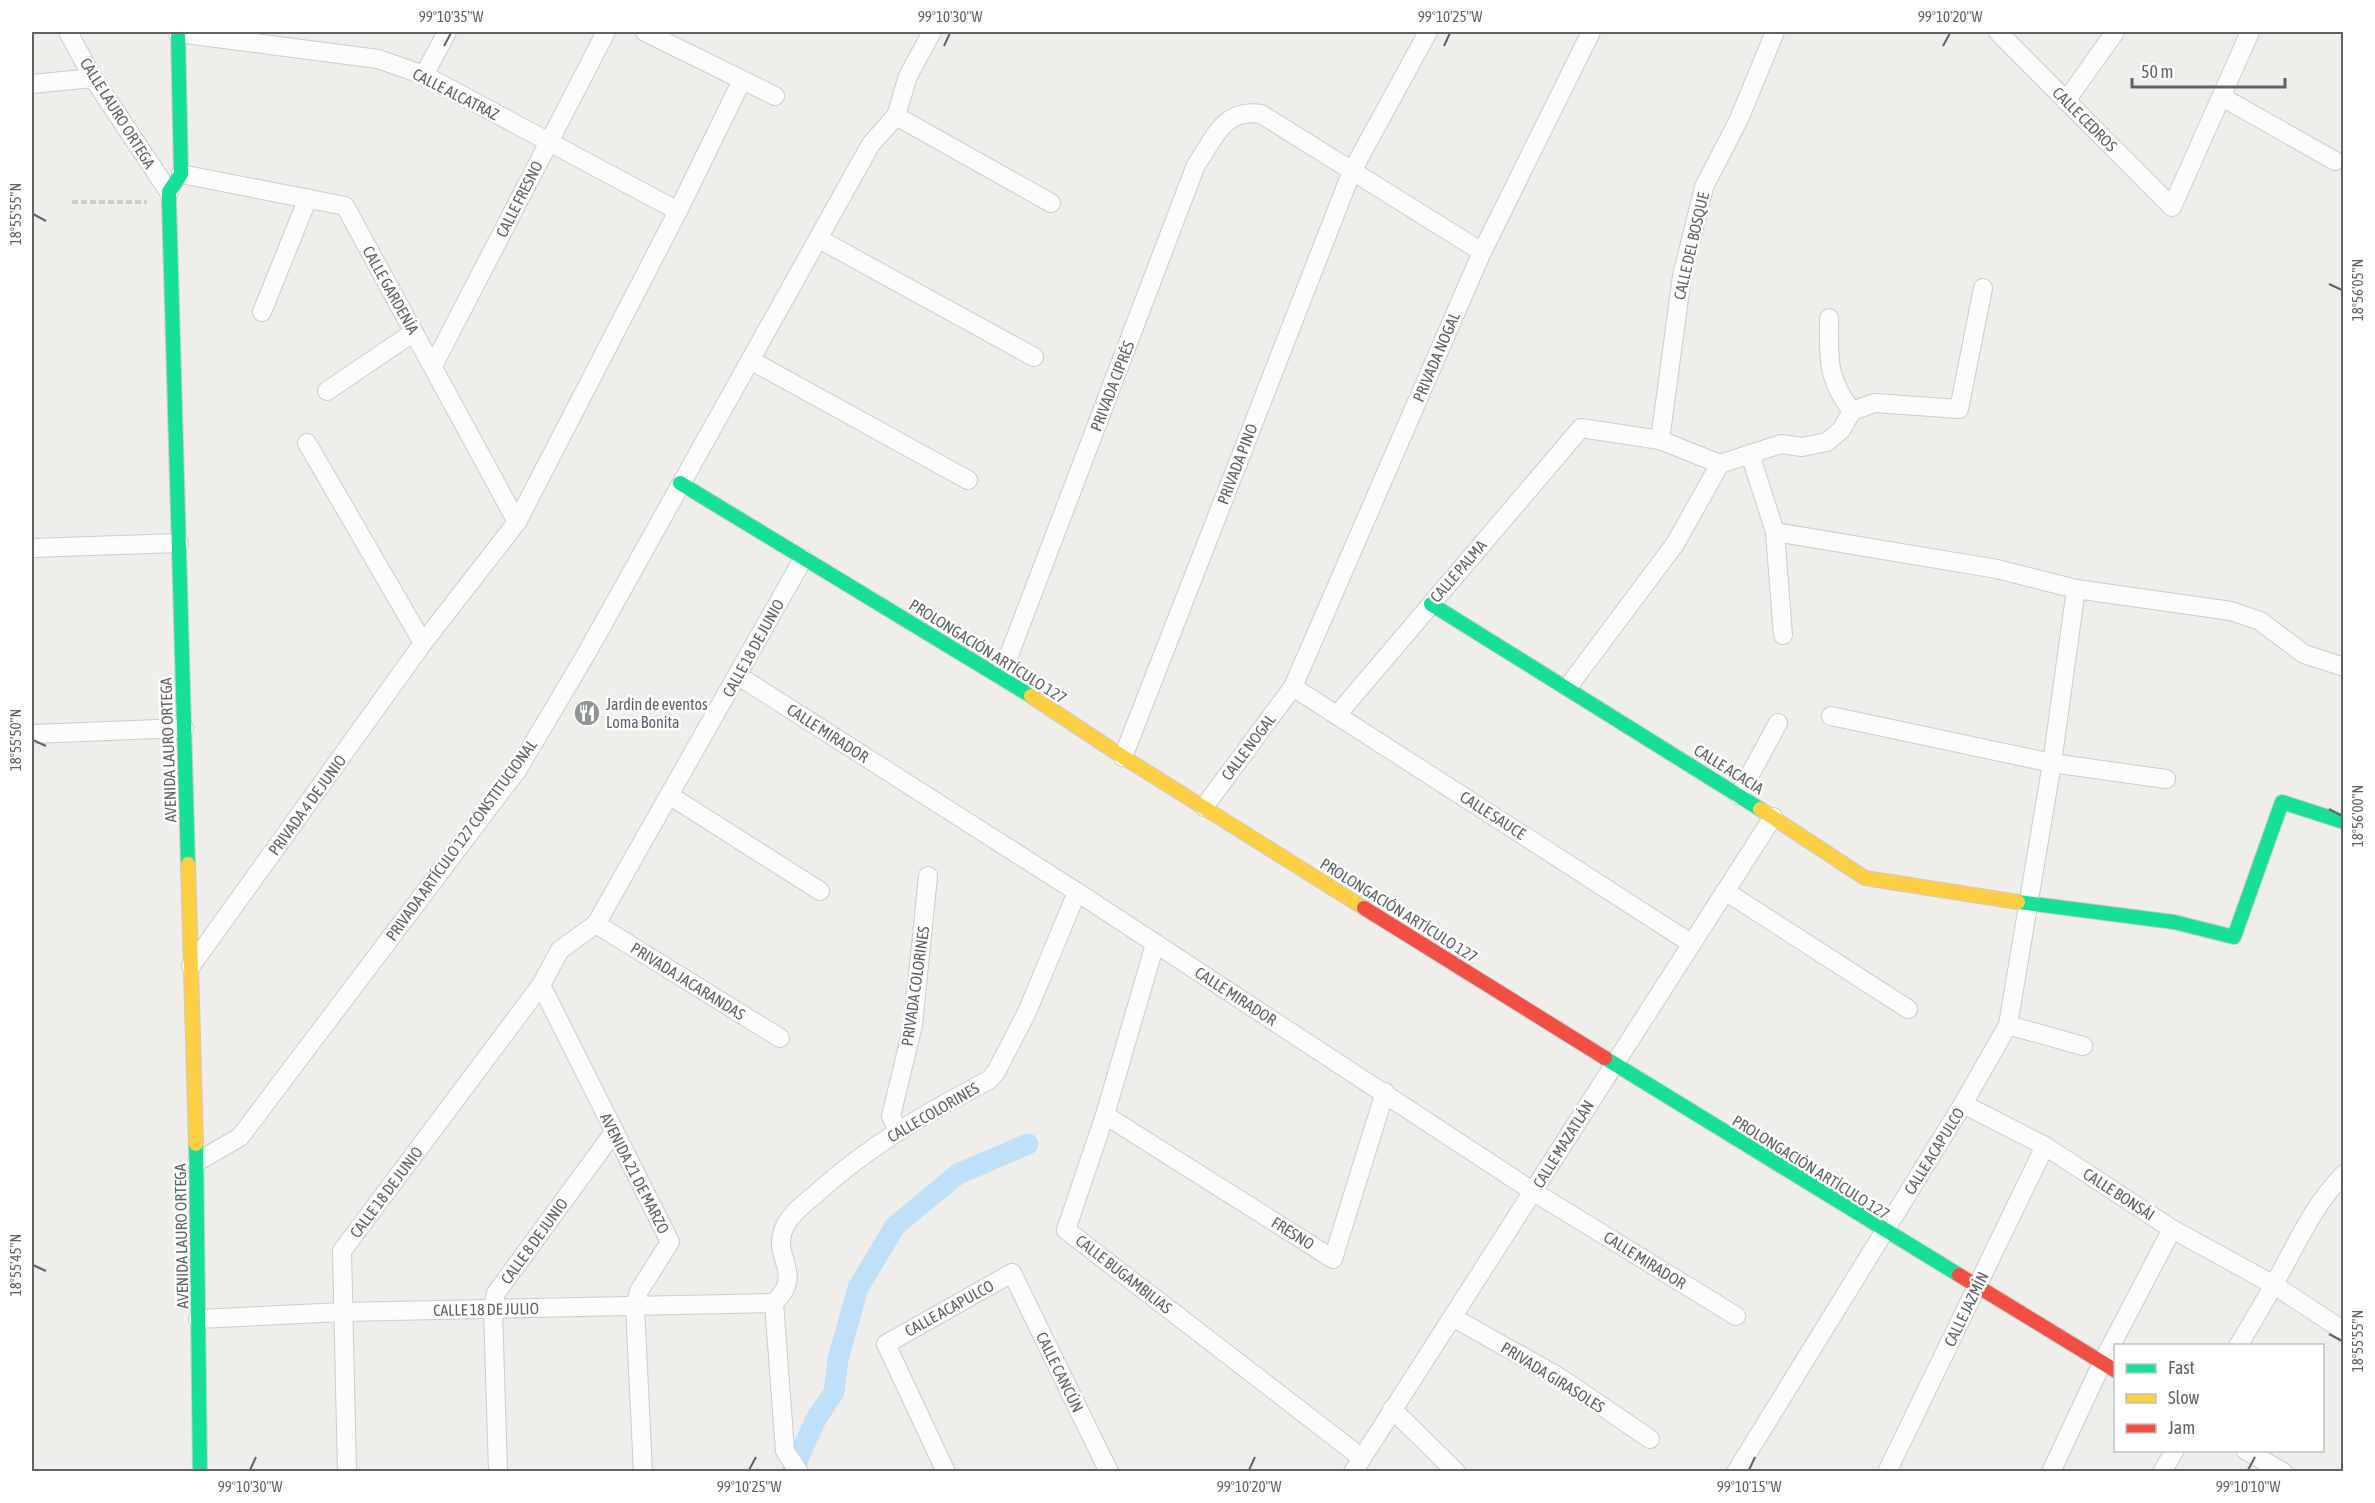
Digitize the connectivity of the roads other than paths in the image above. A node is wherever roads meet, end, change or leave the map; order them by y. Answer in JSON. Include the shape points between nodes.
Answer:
{"nodes":[{"id":1,"x":68,"y":32,"type":"edge"},
{"id":2,"x":178,"y":32,"type":"edge"},
{"id":3,"x":447,"y":32,"type":"edge"},
{"id":4,"x":606,"y":32,"type":"edge"},
{"id":5,"x":645,"y":32,"type":"edge"},
{"id":6,"x":932,"y":32,"type":"edge"},
{"id":7,"x":1428,"y":32,"type":"edge"},
{"id":8,"x":1591,"y":32,"type":"edge"},
{"id":9,"x":1775,"y":32,"type":"edge"},
{"id":10,"x":1998,"y":32,"type":"edge"},
{"id":11,"x":2115,"y":32,"type":"edge"},
{"id":12,"x":2250,"y":32,"type":"edge"},
{"id":13,"x":424,"y":75,"type":"junction"},
{"id":14,"x":93,"y":78,"type":"junction"},
{"id":15,"x":742,"y":80,"type":"junction"},
{"id":16,"x":32,"y":84,"type":"edge"},
{"id":17,"x":775,"y":96,"type":"dead end"},
{"id":18,"x":2222,"y":97,"type":"junction"},
{"id":19,"x":2066,"y":101,"type":"junction"},
{"id":20,"x":896,"y":116,"type":"junction"},
{"id":21,"x":549,"y":141,"type":"junction"},
{"id":22,"x":2335,"y":161,"type":"dead end"},
{"id":23,"x":1352,"y":171,"type":"junction"},
{"id":24,"x":181,"y":174,"type":"junction"},
{"id":25,"x":169,"y":197,"type":"junction"},
{"id":26,"x":308,"y":198,"type":"junction"},
{"id":27,"x":1051,"y":203,"type":"dead end"},
{"id":28,"x":678,"y":211,"type":"junction"},
{"id":29,"x":819,"y":239,"type":"junction"},
{"id":30,"x":1482,"y":252,"type":"junction"},
{"id":31,"x":1983,"y":288,"type":"dead end"},
{"id":32,"x":262,"y":312,"type":"dead end"},
{"id":33,"x":1829,"y":318,"type":"dead end"},
{"id":34,"x":414,"y":332,"type":"junction"},
{"id":35,"x":1034,"y":357,"type":"dead end"},
{"id":36,"x":752,"y":361,"type":"junction"},
{"id":37,"x":433,"y":366,"type":"junction"},
{"id":38,"x":327,"y":392,"type":"dead end"},
{"id":39,"x":1852,"y":411,"type":"junction"},
{"id":40,"x":1660,"y":440,"type":"junction"},
{"id":41,"x":307,"y":443,"type":"dead end"},
{"id":42,"x":1749,"y":454,"type":"junction"},
{"id":43,"x":1720,"y":464,"type":"junction"},
{"id":44,"x":968,"y":480,"type":"dead end"},
{"id":45,"x":680,"y":483,"type":"junction"},
{"id":46,"x":518,"y":522,"type":"junction"},
{"id":47,"x":1775,"y":532,"type":"junction"},
{"id":48,"x":179,"y":543,"type":"junction"},
{"id":49,"x":32,"y":548,"type":"edge"},
{"id":50,"x":803,"y":559,"type":"junction"},
{"id":51,"x":2076,"y":589,"type":"junction"},
{"id":52,"x":1431,"y":604,"type":"junction"},
{"id":53,"x":1783,"y":635,"type":"dead end"},
{"id":54,"x":423,"y":644,"type":"junction"},
{"id":55,"x":2343,"y":667,"type":"edge"},
{"id":56,"x":737,"y":675,"type":"junction"},
{"id":57,"x":1001,"y":676,"type":"junction"},
{"id":58,"x":1293,"y":687,"type":"junction"},
{"id":59,"x":1568,"y":687,"type":"junction"},
{"id":60,"x":1337,"y":715,"type":"junction"},
{"id":61,"x":1831,"y":716,"type":"dead end"},
{"id":62,"x":1778,"y":723,"type":"dead end"},
{"id":63,"x":184,"y":728,"type":"junction"},
{"id":64,"x":32,"y":734,"type":"edge"},
{"id":65,"x":1123,"y":757,"type":"junction"},
{"id":66,"x":2052,"y":763,"type":"junction"},
{"id":67,"x":2166,"y":779,"type":"dead end"},
{"id":68,"x":669,"y":795,"type":"junction"},
{"id":69,"x":1739,"y":795,"type":"junction"},
{"id":70,"x":1204,"y":807,"type":"junction"},
{"id":71,"x":1773,"y":817,"type":"junction"},
{"id":72,"x":2343,"y":822,"type":"edge"},
{"id":73,"x":928,"y":876,"type":"dead end"},
{"id":74,"x":820,"y":891,"type":"dead end"},
{"id":75,"x":1725,"y":891,"type":"junction"},
{"id":76,"x":1077,"y":892,"type":"junction"},
{"id":77,"x":2030,"y":904,"type":"junction"},
{"id":78,"x":596,"y":924,"type":"junction"},
{"id":79,"x":1155,"y":944,"type":"junction"},
{"id":80,"x":1692,"y":944,"type":"junction"},
{"id":81,"x":191,"y":966,"type":"junction"},
{"id":82,"x":541,"y":986,"type":"junction"},
{"id":83,"x":1908,"y":1009,"type":"dead end"},
{"id":84,"x":2008,"y":1025,"type":"junction"},
{"id":85,"x":780,"y":1038,"type":"dead end"},
{"id":86,"x":2083,"y":1046,"type":"dead end"},
{"id":87,"x":1613,"y":1063,"type":"junction"},
{"id":88,"x":1385,"y":1092,"type":"junction"},
{"id":89,"x":1963,"y":1104,"type":"junction"},
{"id":90,"x":1105,"y":1115,"type":"junction"},
{"id":91,"x":898,"y":1130,"type":"junction"},
{"id":92,"x":614,"y":1132,"type":"junction"},
{"id":93,"x":2045,"y":1146,"type":"junction"},
{"id":94,"x":197,"y":1162,"type":"junction"},
{"id":95,"x":2343,"y":1174,"type":"edge"},
{"id":96,"x":1534,"y":1192,"type":"junction"},
{"id":97,"x":2172,"y":1229,"type":"junction"},
{"id":98,"x":1883,"y":1231,"type":"junction"},
{"id":99,"x":1012,"y":1273,"type":"joint"},
{"id":100,"x":2274,"y":1285,"type":"junction"},
{"id":101,"x":1978,"y":1286,"type":"junction"},
{"id":102,"x":774,"y":1304,"type":"junction"},
{"id":103,"x":634,"y":1307,"type":"junction"},
{"id":104,"x":493,"y":1309,"type":"junction"},
{"id":105,"x":343,"y":1312,"type":"junction"},
{"id":106,"x":1736,"y":1316,"type":"dead end"},
{"id":107,"x":1454,"y":1318,"type":"junction"},
{"id":108,"x":198,"y":1319,"type":"junction"},
{"id":109,"x":2343,"y":1331,"type":"edge"},
{"id":110,"x":2120,"y":1344,"type":"edge"},
{"id":111,"x":2239,"y":1344,"type":"edge"},
{"id":112,"x":2109,"y":1367,"type":"edge"},
{"id":113,"x":1392,"y":1409,"type":"junction"},
{"id":114,"x":1650,"y":1439,"type":"dead end"},
{"id":115,"x":2174,"y":1452,"type":"edge"},
{"id":116,"x":2248,"y":1452,"type":"edge"},
{"id":117,"x":1358,"y":1465,"type":"edge"},
{"id":118,"x":200,"y":1472,"type":"edge"},
{"id":119,"x":347,"y":1472,"type":"edge"},
{"id":120,"x":498,"y":1472,"type":"edge"},
{"id":121,"x":643,"y":1472,"type":"edge"},
{"id":122,"x":799,"y":1472,"type":"edge"},
{"id":123,"x":946,"y":1472,"type":"edge"},
{"id":124,"x":1109,"y":1472,"type":"edge"},
{"id":125,"x":1456,"y":1472,"type":"edge"},
{"id":126,"x":1736,"y":1472,"type":"edge"},
{"id":127,"x":1887,"y":1472,"type":"edge"},
{"id":128,"x":2051,"y":1472,"type":"edge"},
{"id":129,"x":2162,"y":1472,"type":"edge"},
{"id":130,"x":2283,"y":1472,"type":"edge"}],
"edges":[{"from":1,"to":14,"type":"street","name":"CALLE LAURO ORTEGA"},
{"from":2,"to":13,"type":"street","name":"CALLE ALCATRAZ","via":[[378,59]]},
{"from":2,"to":24,"type":"street"},
{"from":3,"to":13,"type":"street"},
{"from":4,"to":21,"type":"street","name":"CALLE FRESNO"},
{"from":5,"to":15,"type":"street"},
{"from":6,"to":20,"type":"street","via":[[908,76]]},
{"from":7,"to":23,"type":"street","name":"PRIVADA PINO"},
{"from":8,"to":30,"type":"street","name":"PRIVADA NOGAL"},
{"from":9,"to":40,"type":"street","name":"CALLE DEL BOSQUE","via":[[1739,119],[1704,187],[1682,276]]},
{"from":10,"to":19,"type":"street","name":"CALLE CEDROS"},
{"from":11,"to":19,"type":"street"},
{"from":12,"to":18,"type":"street"},
{"from":13,"to":21,"type":"street","name":"CALLE ALCATRAZ"},
{"from":14,"to":16,"type":"street"},
{"from":14,"to":25,"type":"street","name":"CALLE LAURO ORTEGA"},
{"from":15,"to":17,"type":"street"},
{"from":15,"to":28,"type":"street","name":"PRIVADA 4 DE JUNIO"},
{"from":18,"to":19,"type":"street","name":"CALLE CEDROS","via":[[2172,207]]},
{"from":18,"to":22,"type":"street"},
{"from":20,"to":27,"type":"street"},
{"from":20,"to":29,"type":"street","name":"PRIVADA ARTÍCULO 127 CONSTITUCIONAL","via":[[871,144]]},
{"from":21,"to":28,"type":"street","name":"CALLE ALCATRAZ"},
{"from":21,"to":37,"type":"street","name":"CALLE FRESNO"},
{"from":23,"to":30,"type":"street"},
{"from":23,"to":57,"type":"street","name":"PRIVADA CIPRÉS","via":[[1261,114],[1244,111],[1229,118],[1196,165]]},
{"from":23,"to":65,"type":"street","name":"PRIVADA PINO"},
{"from":24,"to":25,"type":"street"},
{"from":24,"to":26,"type":"street","name":"CALLE GARDENÍA"},
{"from":25,"to":48,"type":"street","name":"AVENIDA LAURO ORTEGA"},
{"from":26,"to":32,"type":"street"},
{"from":26,"to":34,"type":"street","name":"CALLE GARDENÍA","via":[[345,206]]},
{"from":28,"to":46,"type":"street","name":"PRIVADA 4 DE JUNIO"},
{"from":29,"to":35,"type":"street"},
{"from":29,"to":36,"type":"street","name":"PRIVADA ARTÍCULO 127 CONSTITUCIONAL"},
{"from":30,"to":58,"type":"street","name":"PRIVADA NOGAL"},
{"from":31,"to":39,"type":"street","via":[[1959,409],[1875,403]]},
{"from":33,"to":39,"type":"street","via":[[1830,362],[1836,391]]},
{"from":34,"to":37,"type":"street","name":"CALLE GARDENÍA"},
{"from":34,"to":38,"type":"street"},
{"from":36,"to":44,"type":"street"},
{"from":36,"to":45,"type":"street","name":"PRIVADA ARTÍCULO 127 CONSTITUCIONAL"},
{"from":37,"to":46,"type":"street","name":"CALLE GARDENÍA"},
{"from":39,"to":42,"type":"street","via":[[1841,430],[1827,442],[1802,447],[1781,444]]},
{"from":40,"to":43,"type":"street"},
{"from":40,"to":52,"type":"street","name":"CALLE PALMA","via":[[1581,428]]},
{"from":41,"to":54,"type":"street"},
{"from":42,"to":43,"type":"street"},
{"from":42,"to":47,"type":"street"},
{"from":43,"to":59,"type":"street","via":[[1675,544]]},
{"from":45,"to":50,"type":"street","name":"PROLONGACIÓN ARTÍCULO 127"},
{"from":45,"to":94,"type":"street","name":"PRIVADA ARTÍCULO 127 CONSTITUCIONAL","via":[[518,769],[240,1137]]},
{"from":46,"to":54,"type":"street","name":"PRIVADA 4 DE JUNIO"},
{"from":47,"to":51,"type":"street","via":[[1997,569]]},
{"from":47,"to":53,"type":"street"},
{"from":48,"to":49,"type":"street"},
{"from":48,"to":63,"type":"street","name":"AVENIDA LAURO ORTEGA"},
{"from":50,"to":56,"type":"street","name":"CALLE 18 DE JUNIO"},
{"from":50,"to":57,"type":"street","name":"PROLONGACIÓN ARTÍCULO 127"},
{"from":51,"to":55,"type":"street","via":[[2231,612],[2260,621],[2304,654]]},
{"from":51,"to":66,"type":"street","name":"CALLE ACAPULCO"},
{"from":52,"to":59,"type":"street","name":"CALLE ACACIA"},
{"from":52,"to":60,"type":"street","name":"CALLE PALMA"},
{"from":54,"to":81,"type":"street","name":"PRIVADA 4 DE JUNIO"},
{"from":56,"to":68,"type":"street","name":"CALLE 18 DE JUNIO"},
{"from":56,"to":76,"type":"street","name":"CALLE MIRADOR"},
{"from":57,"to":65,"type":"street","name":"PROLONGACIÓN ARTÍCULO 127"},
{"from":58,"to":60,"type":"street","name":"CALLE SAUCE"},
{"from":58,"to":70,"type":"street","name":"CALLE NOGAL"},
{"from":59,"to":69,"type":"street","name":"CALLE ACACIA"},
{"from":60,"to":80,"type":"street","name":"CALLE SAUCE"},
{"from":61,"to":66,"type":"street"},
{"from":62,"to":69,"type":"street"},
{"from":63,"to":64,"type":"street"},
{"from":63,"to":81,"type":"street","name":"AVENIDA LAURO ORTEGA"},
{"from":65,"to":70,"type":"street","name":"PROLONGACIÓN ARTÍCULO 127"},
{"from":66,"to":67,"type":"street"},
{"from":66,"to":77,"type":"street","name":"CALLE ACAPULCO"},
{"from":68,"to":74,"type":"street"},
{"from":68,"to":78,"type":"street","name":"CALLE 18 DE JUNIO"},
{"from":69,"to":71,"type":"street","name":"CALLE ACACIA"},
{"from":70,"to":87,"type":"street","name":"PROLONGACIÓN ARTÍCULO 127"},
{"from":71,"to":75,"type":"street","name":"CALLE MAZATLÁN"},
{"from":71,"to":77,"type":"street","name":"CALLE ACACIA","via":[[1865,878]]},
{"from":72,"to":77,"type":"street","name":"CALLE ACACIA","via":[[2282,802],[2234,937],[2174,922]]},
{"from":73,"to":91,"type":"street","name":"PRIVADA COLORINES","via":[[913,1024],[891,1116]]},
{"from":75,"to":80,"type":"street","name":"CALLE MAZATLÁN"},
{"from":75,"to":83,"type":"street"},
{"from":76,"to":79,"type":"street","name":"CALLE MIRADOR"},
{"from":76,"to":91,"type":"street","name":"CALLE COLORINES","via":[[1027,1012],[996,1072],[989,1080]]},
{"from":77,"to":84,"type":"street","name":"CALLE ACAPULCO"},
{"from":78,"to":82,"type":"street","name":"CALLE 18 DE JUNIO","via":[[560,950]]},
{"from":78,"to":85,"type":"street","name":"PRIVADA JACARANDAS"},
{"from":79,"to":88,"type":"street","name":"CALLE MIRADOR"},
{"from":79,"to":90,"type":"street","name":"CALLE BUGAMBILIAS"},
{"from":80,"to":87,"type":"street","name":"CALLE MAZATLÁN"},
{"from":81,"to":94,"type":"street","name":"AVENIDA LAURO ORTEGA"},
{"from":82,"to":92,"type":"street","name":"AVENIDA 21 DE MARZO"},
{"from":82,"to":105,"type":"street","name":"CALLE 18 DE JUNIO","via":[[342,1251]]},
{"from":84,"to":86,"type":"street"},
{"from":84,"to":89,"type":"street","name":"CALLE ACAPULCO"},
{"from":87,"to":96,"type":"street","name":"CALLE MAZATLÁN"},
{"from":87,"to":98,"type":"street","name":"PROLONGACIÓN ARTÍCULO 127"},
{"from":88,"to":90,"type":"street","name":"FRESNO","via":[[1333,1259]]},
{"from":88,"to":96,"type":"street","name":"CALLE MIRADOR"},
{"from":89,"to":93,"type":"street","name":"CALLE BONSÁI"},
{"from":89,"to":98,"type":"street","name":"CALLE ACAPULCO"},
{"from":90,"to":117,"type":"street","name":"CALLE BUGAMBILIAS","via":[[1066,1230]]},
{"from":91,"to":102,"type":"street","name":"CALLE COLORINES","via":[[843,1169],[785,1226],[780,1243],[789,1282],[786,1292]]},
{"from":92,"to":103,"type":"street","name":"AVENIDA 21 DE MARZO","via":[[670,1242],[639,1291]]},
{"from":92,"to":104,"type":"street","name":"CALLE 8 DE JUNIO","via":[[496,1293]]},
{"from":93,"to":97,"type":"street","name":"CALLE BONSÁI"},
{"from":93,"to":101,"type":"street","name":"CALLE JAZMÍN"},
{"from":94,"to":108,"type":"street","name":"AVENIDA LAURO ORTEGA"},
{"from":95,"to":100,"type":"street","via":[[2303,1227]]},
{"from":96,"to":106,"type":"street","name":"CALLE MIRADOR"},
{"from":96,"to":107,"type":"street","name":"CALLE MAZATLÁN"},
{"from":97,"to":100,"type":"street","name":"CALLE BONSÁI"},
{"from":97,"to":110,"type":"street"},
{"from":98,"to":101,"type":"street","name":"PROLONGACIÓN ARTÍCULO 127"},
{"from":98,"to":126,"type":"street","name":"CALLE ACAPULCO"},
{"from":99,"to":123,"type":"street","name":"CALLE ACAPULCO","via":[[886,1344]]},
{"from":99,"to":124,"type":"street","name":"CALLE CANCÚN"},
{"from":100,"to":109,"type":"street","name":"CALLE BONSÁI"},
{"from":100,"to":111,"type":"street"},
{"from":101,"to":112,"type":"street","name":"PROLONGACIÓN ARTÍCULO 127"},
{"from":101,"to":127,"type":"street","name":"CALLE JAZMÍN"},
{"from":102,"to":103,"type":"street","name":"CALLE 18 DE JULIO"},
{"from":102,"to":122,"type":"street","via":[[785,1451]]},
{"from":103,"to":104,"type":"street","name":"CALLE 18 DE JULIO"},
{"from":103,"to":121,"type":"street","name":"AVENIDA 21 DE MARZO"},
{"from":104,"to":105,"type":"street","name":"CALLE 18 DE JULIO"},
{"from":104,"to":120,"type":"street","name":"CALLE 8 DE JUNIO"},
{"from":105,"to":108,"type":"street","name":"CALLE 18 DE JULIO"},
{"from":105,"to":119,"type":"street","name":"CALLE 18 DE JUNIO"},
{"from":107,"to":113,"type":"street","name":"CALLE MAZATLÁN"},
{"from":107,"to":114,"type":"street","name":"PRIVADA GIRASOLES","via":[[1559,1377]]},
{"from":108,"to":118,"type":"street","name":"AVENIDA LAURO ORTEGA"},
{"from":112,"to":128,"type":"street"},
{"from":113,"to":117,"type":"street","name":"CALLE MAZATLÁN"},
{"from":113,"to":125,"type":"street"},
{"from":115,"to":129,"type":"street"},
{"from":116,"to":130,"type":"street"}]}
